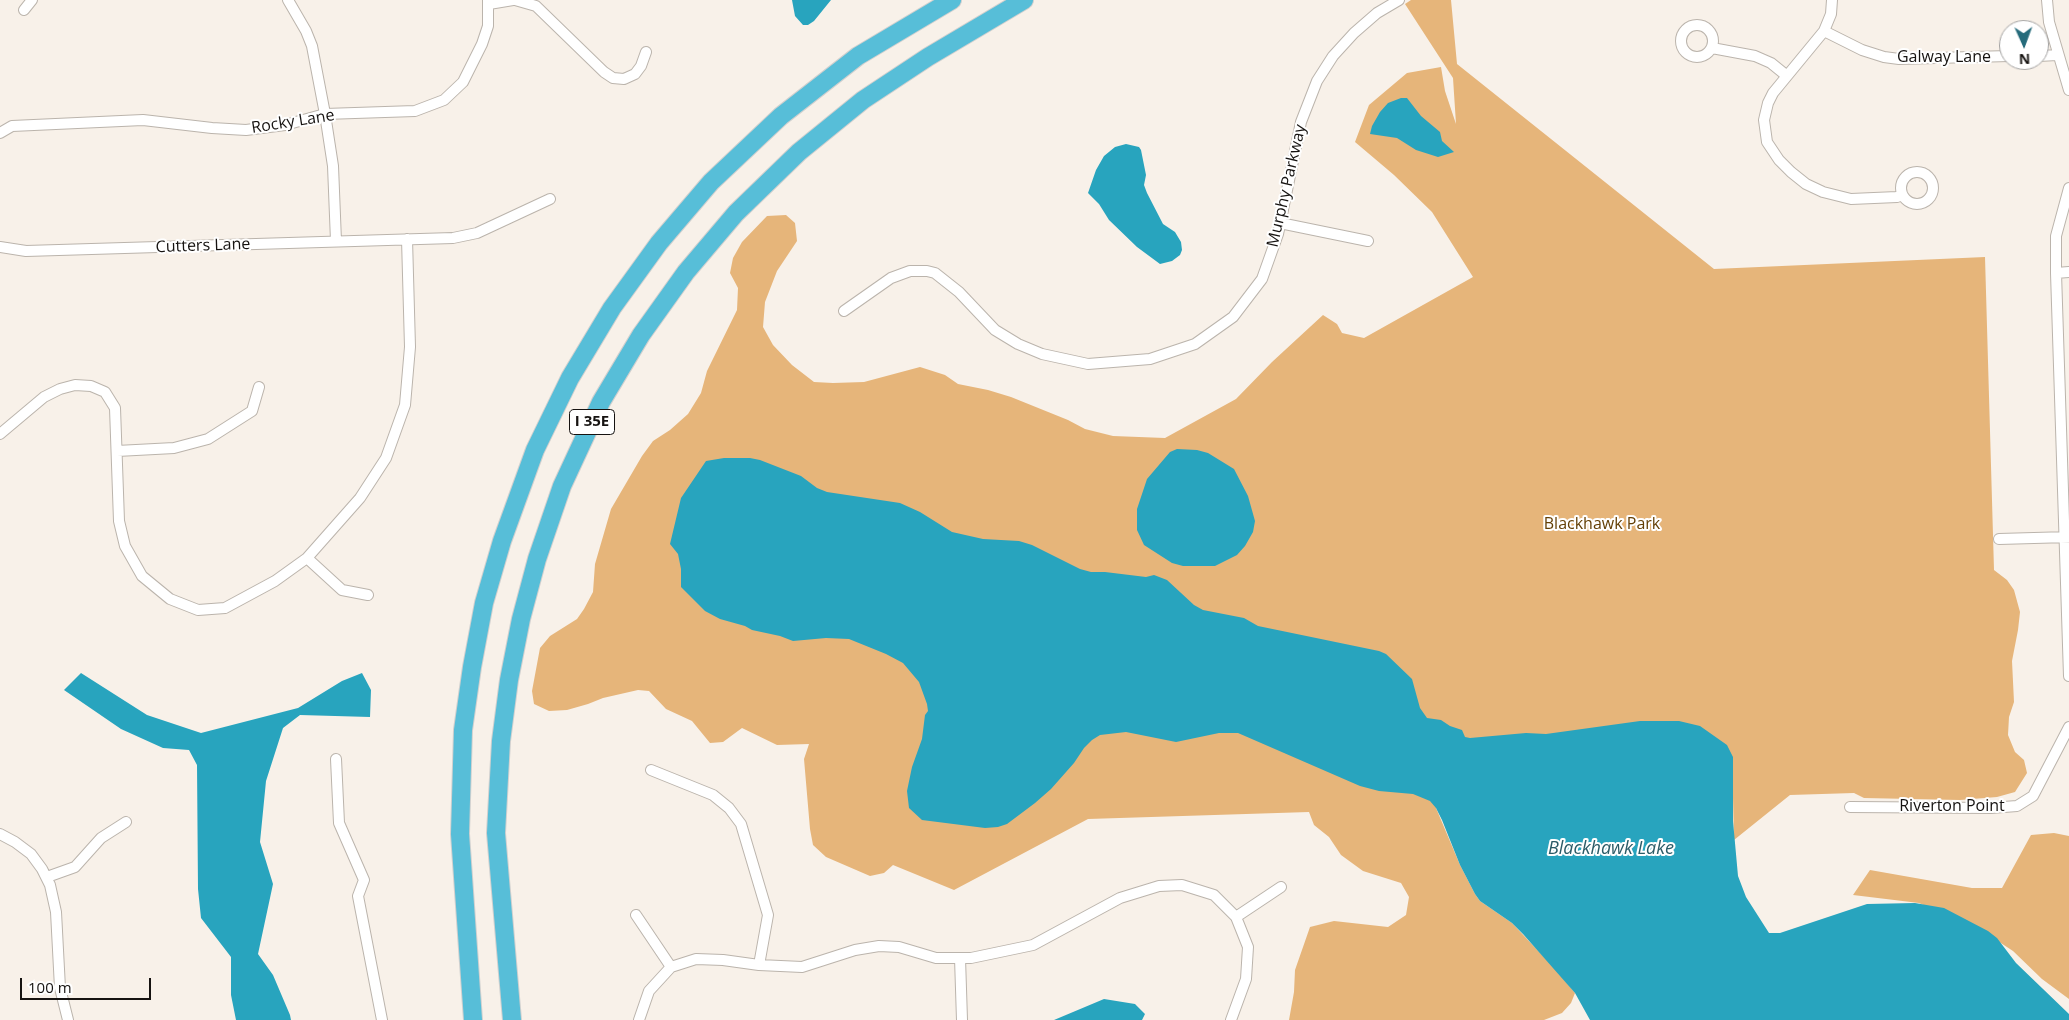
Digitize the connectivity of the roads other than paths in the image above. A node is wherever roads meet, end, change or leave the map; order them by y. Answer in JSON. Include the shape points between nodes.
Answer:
{"nodes":[{"id":1,"x":32,"y":0,"type":"edge"},
{"id":2,"x":288,"y":0,"type":"edge"},
{"id":3,"x":514,"y":0,"type":"edge"},
{"id":4,"x":952,"y":0,"type":"edge"},
{"id":5,"x":1024,"y":0,"type":"edge"},
{"id":6,"x":1399,"y":0,"type":"edge"},
{"id":7,"x":1832,"y":0,"type":"edge"},
{"id":8,"x":2047,"y":0,"type":"edge"},
{"id":9,"x":488,"y":2,"type":"edge"},
{"id":10,"x":24,"y":10,"type":"dead end"},
{"id":11,"x":1824,"y":32,"type":"junction"},
{"id":12,"x":1712,"y":48,"type":"dead end"},
{"id":13,"x":646,"y":52,"type":"dead end"},
{"id":14,"x":2049,"y":55,"type":"edge"},
{"id":15,"x":2057,"y":55,"type":"junction"},
{"id":16,"x":1999,"y":56,"type":"edge"},
{"id":17,"x":1787,"y":76,"type":"junction"},
{"id":18,"x":2069,"y":90,"type":"edge"},
{"id":19,"x":325,"y":114,"type":"junction"},
{"id":20,"x":0,"y":133,"type":"edge"},
{"id":21,"x":2069,"y":188,"type":"edge"},
{"id":22,"x":1902,"y":195,"type":"dead end"},
{"id":23,"x":550,"y":199,"type":"dead end"},
{"id":24,"x":1280,"y":223,"type":"junction"},
{"id":25,"x":407,"y":239,"type":"junction"},
{"id":26,"x":1368,"y":241,"type":"dead end"},
{"id":27,"x":336,"y":242,"type":"junction"},
{"id":28,"x":0,"y":247,"type":"edge"},
{"id":29,"x":2069,"y":272,"type":"edge"},
{"id":30,"x":2056,"y":273,"type":"junction"},
{"id":31,"x":844,"y":311,"type":"dead end"},
{"id":32,"x":259,"y":387,"type":"dead end"},
{"id":33,"x":2064,"y":405,"type":"edge"},
{"id":34,"x":0,"y":434,"type":"edge"},
{"id":35,"x":117,"y":451,"type":"junction"},
{"id":36,"x":2067,"y":538,"type":"edge"},
{"id":37,"x":1999,"y":539,"type":"dead end"},
{"id":38,"x":307,"y":558,"type":"junction"},
{"id":39,"x":368,"y":595,"type":"dead end"},
{"id":40,"x":2069,"y":676,"type":"edge"},
{"id":41,"x":2069,"y":727,"type":"edge"},
{"id":42,"x":336,"y":760,"type":"dead end"},
{"id":43,"x":651,"y":770,"type":"dead end"},
{"id":44,"x":1850,"y":807,"type":"dead end"},
{"id":45,"x":126,"y":822,"type":"dead end"},
{"id":46,"x":0,"y":834,"type":"edge"},
{"id":47,"x":47,"y":877,"type":"junction"},
{"id":48,"x":1281,"y":887,"type":"dead end"},
{"id":49,"x":636,"y":915,"type":"dead end"},
{"id":50,"x":1236,"y":917,"type":"junction"},
{"id":51,"x":960,"y":958,"type":"junction"},
{"id":52,"x":759,"y":966,"type":"junction"},
{"id":53,"x":671,"y":968,"type":"junction"},
{"id":54,"x":68,"y":1020,"type":"edge"},
{"id":55,"x":382,"y":1020,"type":"edge"},
{"id":56,"x":473,"y":1020,"type":"edge"},
{"id":57,"x":512,"y":1020,"type":"edge"},
{"id":58,"x":639,"y":1020,"type":"edge"},
{"id":59,"x":962,"y":1020,"type":"edge"},
{"id":60,"x":1231,"y":1020,"type":"edge"}],
"edges":[{"from":1,"to":10,"type":"street"},
{"from":2,"to":19,"type":"street","via":[[312,46]]},
{"from":3,"to":9,"type":"street"},
{"from":3,"to":13,"type":"street","via":[[536,6],[613,78],[624,79],[635,74]]},
{"from":4,"to":56,"type":"highway","number":"I 35E","via":[[858,56],[782,116],[712,182],[659,243],[612,308],[570,378],[535,450],[502,541],[484,603],[464,730],[460,834]]},
{"from":5,"to":57,"type":"highway","number":"I 35E","via":[[863,100],[799,152],[736,213],[686,272],[641,335],[602,402],[562,486],[536,559],[520,619],[509,680],[501,741],[496,833]]},
{"from":6,"to":24,"type":"street","name":"Murphy Parkway","via":[[1377,13],[1354,33],[1333,56],[1317,81],[1301,122]]},
{"from":7,"to":11,"type":"street"},
{"from":8,"to":15,"type":"street"},
{"from":9,"to":19,"type":"street","name":"Rocky Lane","via":[[488,26],[482,44],[462,82],[444,100],[415,111]]},
{"from":11,"to":16,"type":"street","name":"Galway Lane","via":[[1862,50],[1892,58]]},
{"from":11,"to":17,"type":"street"},
{"from":12,"to":17,"type":"street","via":[[1755,56],[1772,63]]},
{"from":14,"to":15,"type":"street"},
{"from":15,"to":18,"type":"street"},
{"from":17,"to":22,"type":"street","via":[[1772,93],[1764,120],[1767,142],[1778,160],[1799,179],[1832,195],[1851,198]]},
{"from":19,"to":20,"type":"street","name":"Rocky Lane","via":[[285,126],[246,130],[144,120],[12,126]]},
{"from":19,"to":27,"type":"street","via":[[333,166]]},
{"from":21,"to":30,"type":"street","via":[[2056,236]]},
{"from":23,"to":25,"type":"street","name":"Cutters Lane","via":[[477,233],[453,238]]},
{"from":24,"to":26,"type":"street"},
{"from":24,"to":31,"type":"street","name":"Murphy Parkway","via":[[1262,279],[1233,317],[1195,344],[1150,360],[1088,364],[1042,354],[995,330],[935,272],[910,271],[892,278]]},
{"from":25,"to":27,"type":"street","name":"Cutters Lane"},
{"from":25,"to":38,"type":"street","via":[[410,348],[405,405],[386,458],[360,498]]},
{"from":27,"to":28,"type":"street","name":"Cutters Lane","via":[[26,251]]},
{"from":29,"to":30,"type":"street"},
{"from":30,"to":33,"type":"street"},
{"from":32,"to":35,"type":"street","via":[[252,411],[208,439],[174,448]]},
{"from":33,"to":36,"type":"street"},
{"from":34,"to":35,"type":"street","via":[[44,397],[75,385],[91,386],[105,392],[116,408]]},
{"from":35,"to":38,"type":"street","via":[[119,521],[125,546],[142,576],[170,600],[198,610],[225,608],[275,581]]},
{"from":36,"to":37,"type":"street"},
{"from":36,"to":40,"type":"street"},
{"from":38,"to":39,"type":"street","via":[[342,590]]},
{"from":41,"to":44,"type":"street","name":"Riverton Point","via":[[2033,796],[2017,806]]},
{"from":42,"to":55,"type":"street","via":[[339,823],[364,880],[358,896]]},
{"from":43,"to":52,"type":"street","via":[[713,795],[741,824],[768,915]]},
{"from":45,"to":47,"type":"street","via":[[101,838],[75,867]]},
{"from":46,"to":47,"type":"street","via":[[24,848]]},
{"from":47,"to":54,"type":"street","via":[[55,903],[60,988]]},
{"from":48,"to":50,"type":"street"},
{"from":49,"to":53,"type":"street"},
{"from":50,"to":51,"type":"street","via":[[1214,895],[1182,885],[1159,886],[1120,898],[1033,946]]},
{"from":50,"to":60,"type":"street","via":[[1248,947],[1246,979]]},
{"from":51,"to":52,"type":"street","via":[[936,958],[899,947],[880,946],[854,950],[802,967]]},
{"from":51,"to":59,"type":"street"},
{"from":52,"to":53,"type":"street","via":[[696,959]]},
{"from":53,"to":58,"type":"street","via":[[649,991]]}]}
